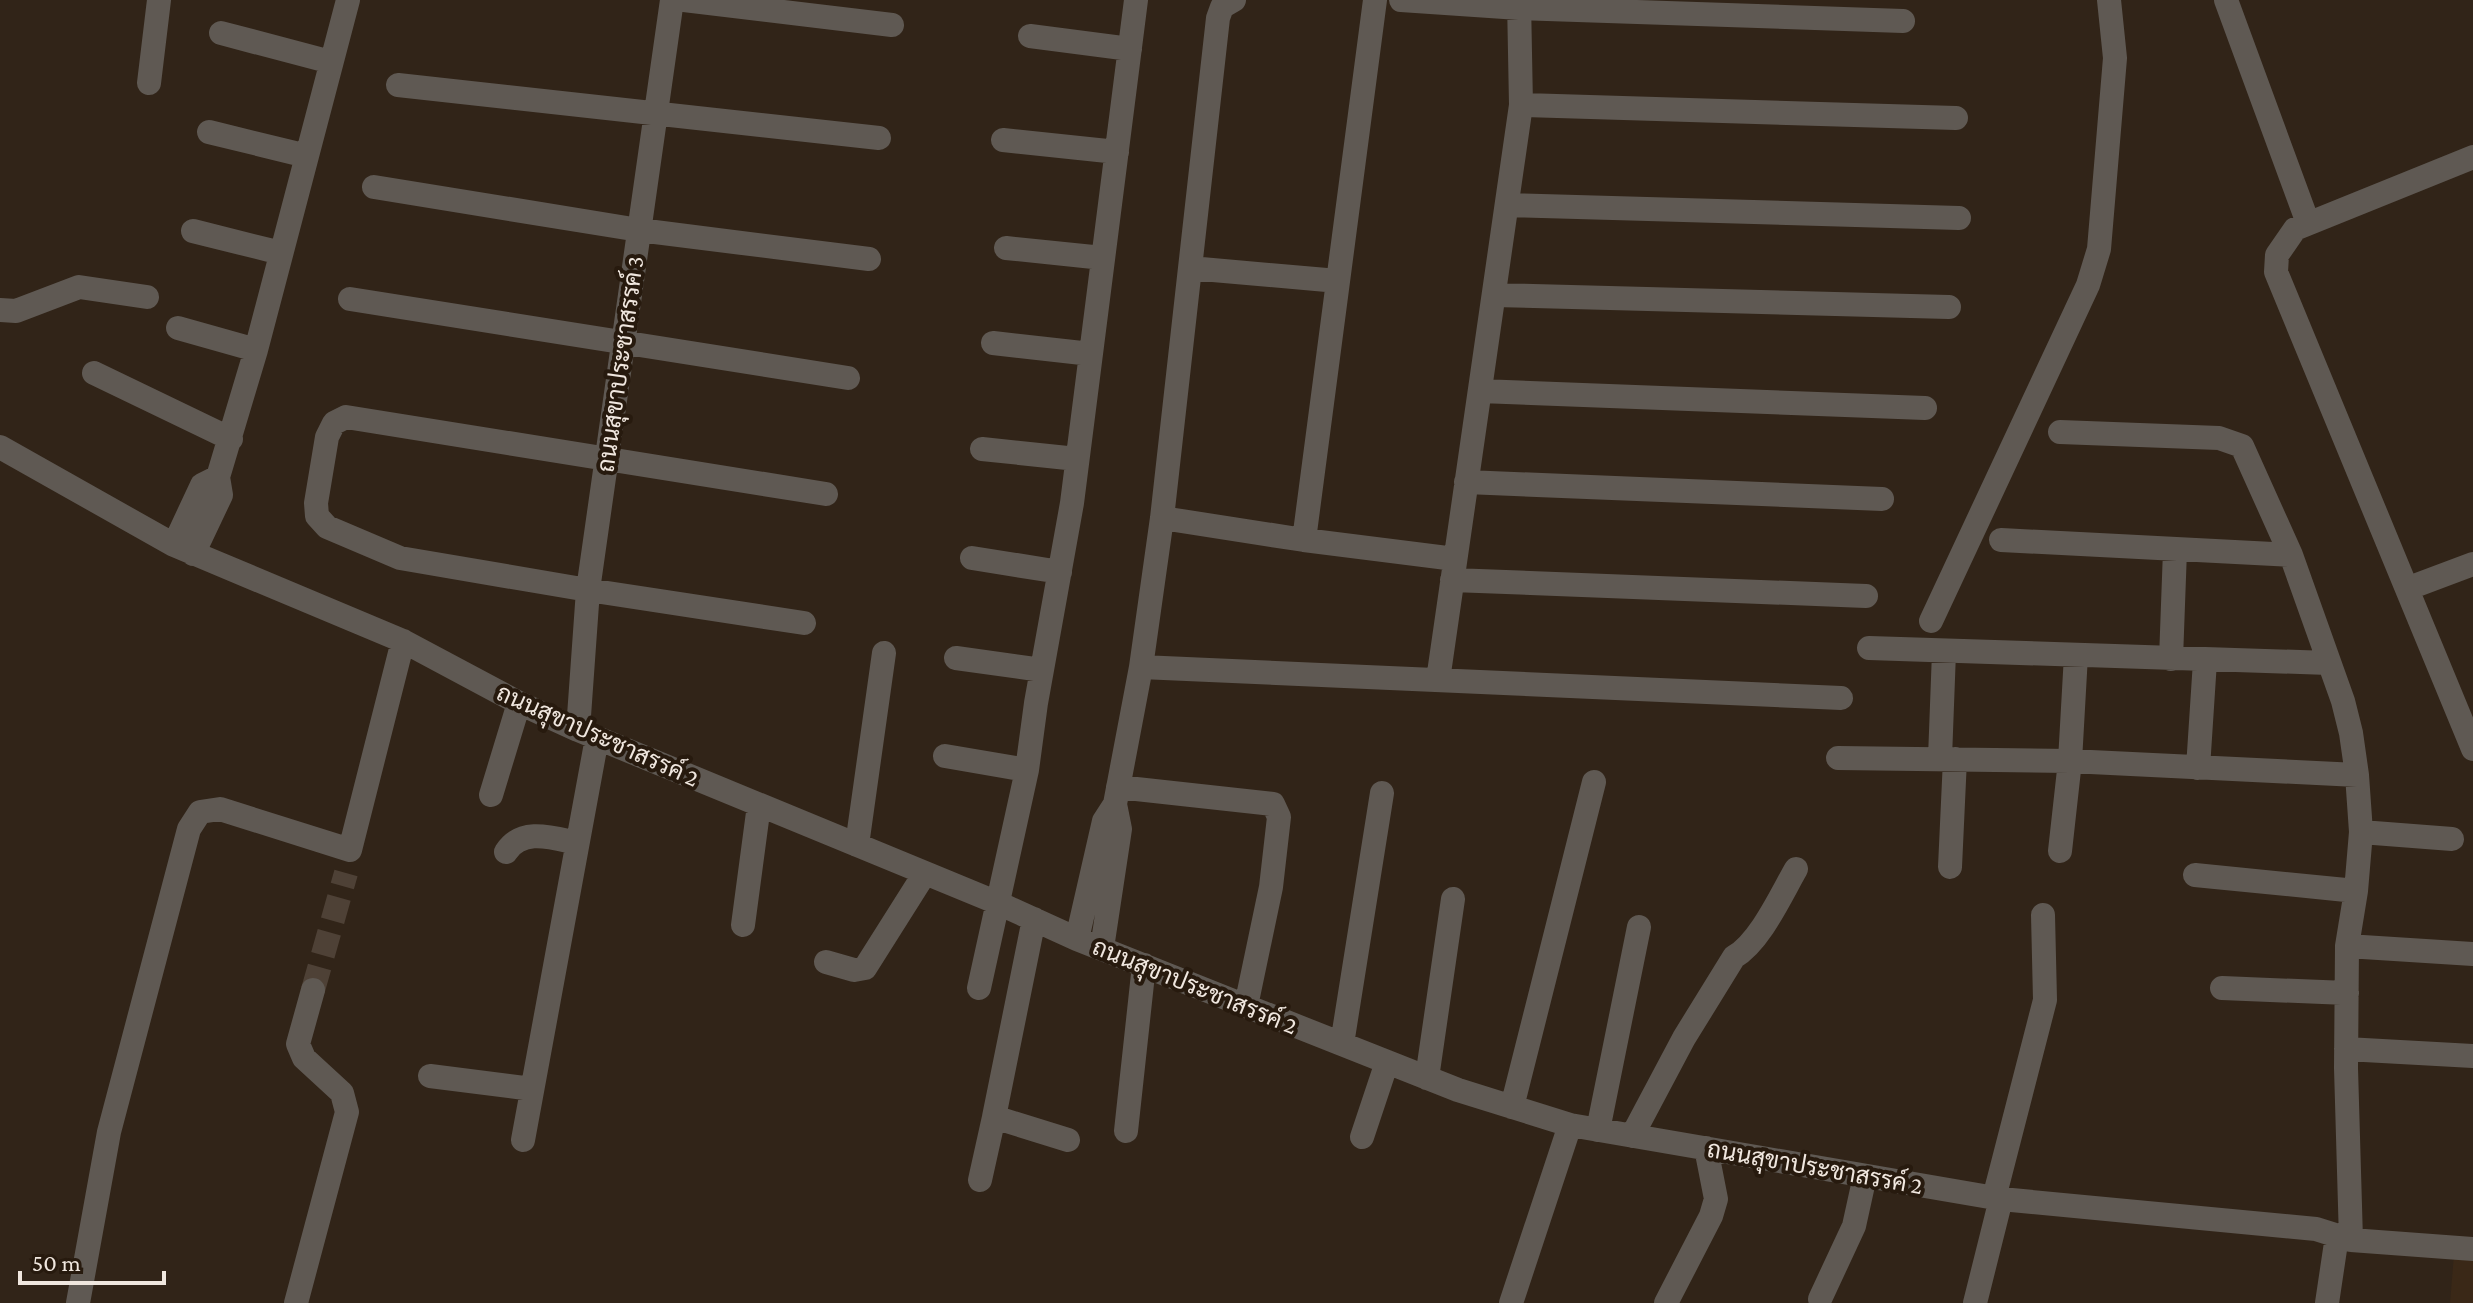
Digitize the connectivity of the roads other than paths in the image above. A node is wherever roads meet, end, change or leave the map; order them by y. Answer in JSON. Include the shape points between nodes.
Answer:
{"nodes":[{"id":1,"x":159,"y":0,"type":"edge"},
{"id":2,"x":348,"y":0,"type":"edge"},
{"id":3,"x":672,"y":0,"type":"edge"},
{"id":4,"x":684,"y":0,"type":"edge"},
{"id":5,"x":1136,"y":0,"type":"edge"},
{"id":6,"x":1234,"y":0,"type":"edge"},
{"id":7,"x":1375,"y":0,"type":"edge"},
{"id":8,"x":1401,"y":0,"type":"edge"},
{"id":9,"x":2109,"y":0,"type":"edge"},
{"id":10,"x":2226,"y":0,"type":"edge"},
{"id":11,"x":1519,"y":4,"type":"edge"},
{"id":12,"x":1903,"y":21,"type":"dead end"},
{"id":13,"x":892,"y":25,"type":"dead end"},
{"id":14,"x":221,"y":33,"type":"dead end"},
{"id":15,"x":1030,"y":36,"type":"dead end"},
{"id":16,"x":1130,"y":49,"type":"junction"},
{"id":17,"x":331,"y":62,"type":"junction"},
{"id":18,"x":149,"y":83,"type":"dead end"},
{"id":19,"x":398,"y":85,"type":"dead end"},
{"id":20,"x":1521,"y":105,"type":"junction"},
{"id":21,"x":656,"y":114,"type":"junction"},
{"id":22,"x":1956,"y":118,"type":"dead end"},
{"id":23,"x":209,"y":132,"type":"dead end"},
{"id":24,"x":879,"y":138,"type":"dead end"},
{"id":25,"x":1003,"y":140,"type":"dead end"},
{"id":26,"x":1117,"y":152,"type":"junction"},
{"id":27,"x":307,"y":156,"type":"junction"},
{"id":28,"x":2473,"y":157,"type":"edge"},
{"id":29,"x":374,"y":187,"type":"dead end"},
{"id":30,"x":1507,"y":205,"type":"junction"},
{"id":31,"x":1959,"y":218,"type":"dead end"},
{"id":32,"x":2308,"y":223,"type":"junction"},
{"id":33,"x":639,"y":230,"type":"junction"},
{"id":34,"x":193,"y":231,"type":"dead end"},
{"id":35,"x":1006,"y":248,"type":"dead end"},
{"id":36,"x":281,"y":253,"type":"junction"},
{"id":37,"x":1103,"y":258,"type":"junction"},
{"id":38,"x":869,"y":259,"type":"dead end"},
{"id":39,"x":1190,"y":268,"type":"junction"},
{"id":40,"x":1338,"y":281,"type":"junction"},
{"id":41,"x":1494,"y":295,"type":"junction"},
{"id":42,"x":147,"y":297,"type":"dead end"},
{"id":43,"x":350,"y":299,"type":"dead end"},
{"id":44,"x":1949,"y":307,"type":"dead end"},
{"id":45,"x":0,"y":310,"type":"edge"},
{"id":46,"x":178,"y":328,"type":"dead end"},
{"id":47,"x":623,"y":343,"type":"junction"},
{"id":48,"x":993,"y":343,"type":"dead end"},
{"id":49,"x":256,"y":350,"type":"junction"},
{"id":50,"x":1091,"y":354,"type":"junction"},
{"id":51,"x":94,"y":373,"type":"dead end"},
{"id":52,"x":848,"y":378,"type":"dead end"},
{"id":53,"x":1480,"y":391,"type":"junction"},
{"id":54,"x":1925,"y":408,"type":"dead end"},
{"id":55,"x":2060,"y":432,"type":"dead end"},
{"id":56,"x":231,"y":439,"type":"junction"},
{"id":57,"x":0,"y":447,"type":"edge"},
{"id":58,"x":982,"y":449,"type":"dead end"},
{"id":59,"x":607,"y":459,"type":"junction"},
{"id":60,"x":1077,"y":459,"type":"junction"},
{"id":61,"x":1466,"y":482,"type":"junction"},
{"id":62,"x":826,"y":494,"type":"dead end"},
{"id":63,"x":1882,"y":499,"type":"dead end"},
{"id":64,"x":1162,"y":518,"type":"junction"},
{"id":65,"x":1304,"y":540,"type":"junction"},
{"id":66,"x":2001,"y":540,"type":"dead end"},
{"id":67,"x":184,"y":549,"type":"junction"},
{"id":68,"x":2175,"y":550,"type":"junction"},
{"id":69,"x":2291,"y":555,"type":"junction"},
{"id":70,"x":972,"y":558,"type":"dead end"},
{"id":71,"x":2473,"y":564,"type":"edge"},
{"id":72,"x":1454,"y":569,"type":"junction"},
{"id":73,"x":1060,"y":572,"type":"junction"},
{"id":74,"x":2409,"y":588,"type":"junction"},
{"id":75,"x":588,"y":590,"type":"junction"},
{"id":76,"x":1866,"y":596,"type":"dead end"},
{"id":77,"x":1931,"y":621,"type":"dead end"},
{"id":78,"x":804,"y":623,"type":"dead end"},
{"id":79,"x":403,"y":641,"type":"junction"},
{"id":80,"x":1869,"y":648,"type":"dead end"},
{"id":81,"x":1944,"y":652,"type":"junction"},
{"id":82,"x":884,"y":653,"type":"dead end"},
{"id":83,"x":2076,"y":655,"type":"junction"},
{"id":84,"x":956,"y":658,"type":"dead end"},
{"id":85,"x":2171,"y":659,"type":"junction"},
{"id":86,"x":2205,"y":661,"type":"junction"},
{"id":87,"x":2329,"y":663,"type":"junction"},
{"id":88,"x":1141,"y":667,"type":"junction"},
{"id":89,"x":1042,"y":670,"type":"junction"},
{"id":90,"x":1438,"y":680,"type":"junction"},
{"id":91,"x":1841,"y":698,"type":"dead end"},
{"id":92,"x":519,"y":703,"type":"junction"},
{"id":93,"x":588,"y":734,"type":"junction"},
{"id":94,"x":2473,"y":749,"type":"edge"},
{"id":95,"x":945,"y":756,"type":"dead end"},
{"id":96,"x":1838,"y":758,"type":"dead end"},
{"id":97,"x":1948,"y":758,"type":"junction"},
{"id":98,"x":2070,"y":761,"type":"junction"},
{"id":99,"x":2198,"y":768,"type":"junction"},
{"id":100,"x":1027,"y":770,"type":"junction"},
{"id":101,"x":2357,"y":775,"type":"junction"},
{"id":102,"x":1594,"y":782,"type":"dead end"},
{"id":103,"x":1382,"y":793,"type":"dead end"},
{"id":104,"x":491,"y":795,"type":"dead end"},
{"id":105,"x":1116,"y":795,"type":"junction"},
{"id":106,"x":759,"y":805,"type":"junction"},
{"id":107,"x":2361,"y":832,"type":"junction"},
{"id":108,"x":2452,"y":839,"type":"dead end"},
{"id":109,"x":577,"y":843,"type":"junction"},
{"id":110,"x":857,"y":845,"type":"junction"},
{"id":111,"x":2060,"y":851,"type":"dead end"},
{"id":112,"x":506,"y":852,"type":"dead end"},
{"id":113,"x":1950,"y":867,"type":"dead end"},
{"id":114,"x":1796,"y":869,"type":"dead end"},
{"id":115,"x":925,"y":873,"type":"junction"},
{"id":116,"x":2195,"y":875,"type":"dead end"},
{"id":117,"x":2356,"y":891,"type":"junction"},
{"id":118,"x":1453,"y":899,"type":"dead end"},
{"id":119,"x":998,"y":903,"type":"junction"},
{"id":120,"x":2043,"y":915,"type":"dead end"},
{"id":121,"x":1034,"y":919,"type":"junction"},
{"id":122,"x":743,"y":925,"type":"dead end"},
{"id":123,"x":1639,"y":927,"type":"dead end"},
{"id":124,"x":1077,"y":939,"type":"junction"},
{"id":125,"x":2347,"y":946,"type":"junction"},
{"id":126,"x":1102,"y":948,"type":"junction"},
{"id":127,"x":2473,"y":954,"type":"edge"},
{"id":128,"x":826,"y":962,"type":"dead end"},
{"id":129,"x":1144,"y":965,"type":"junction"},
{"id":130,"x":979,"y":988,"type":"dead end"},
{"id":131,"x":2222,"y":988,"type":"dead end"},
{"id":132,"x":313,"y":990,"type":"tunnel mouth"},
{"id":133,"x":2347,"y":993,"type":"junction"},
{"id":134,"x":1246,"y":1006,"type":"junction"},
{"id":135,"x":1342,"y":1044,"type":"junction"},
{"id":136,"x":2346,"y":1049,"type":"junction"},
{"id":137,"x":2473,"y":1056,"type":"edge"},
{"id":138,"x":1387,"y":1062,"type":"junction"},
{"id":139,"x":430,"y":1076,"type":"dead end"},
{"id":140,"x":1427,"y":1078,"type":"junction"},
{"id":141,"x":532,"y":1089,"type":"junction"},
{"id":142,"x":1512,"y":1107,"type":"junction"},
{"id":143,"x":994,"y":1117,"type":"junction"},
{"id":144,"x":1570,"y":1125,"type":"junction"},
{"id":145,"x":1598,"y":1130,"type":"junction"},
{"id":146,"x":1126,"y":1131,"type":"dead end"},
{"id":147,"x":1632,"y":1136,"type":"junction"},
{"id":148,"x":1362,"y":1137,"type":"dead end"},
{"id":149,"x":523,"y":1140,"type":"dead end"},
{"id":150,"x":1068,"y":1140,"type":"dead end"},
{"id":151,"x":1706,"y":1148,"type":"junction"},
{"id":152,"x":1865,"y":1176,"type":"junction"},
{"id":153,"x":980,"y":1180,"type":"dead end"},
{"id":154,"x":1997,"y":1198,"type":"junction"},
{"id":155,"x":2344,"y":1238,"type":"junction"},
{"id":156,"x":2473,"y":1249,"type":"edge"},
{"id":157,"x":1820,"y":1299,"type":"dead end"},
{"id":158,"x":78,"y":1303,"type":"edge"},
{"id":159,"x":296,"y":1303,"type":"edge"},
{"id":160,"x":1511,"y":1303,"type":"edge"},
{"id":161,"x":1666,"y":1303,"type":"edge"},
{"id":162,"x":1975,"y":1303,"type":"edge"},
{"id":163,"x":2327,"y":1303,"type":"edge"}],
"edges":[{"from":1,"to":18,"type":"street"},
{"from":2,"to":17,"type":"street"},
{"from":3,"to":21,"type":"street","name":"ถนนสุขาประชาสรรค์ 3"},
{"from":4,"to":13,"type":"street"},
{"from":5,"to":16,"type":"street"},
{"from":6,"to":39,"type":"street","via":[[1222,7],[1218,18]]},
{"from":7,"to":40,"type":"street"},
{"from":8,"to":11,"type":"street"},
{"from":9,"to":77,"type":"street","via":[[2115,58],[2099,249],[2088,285]]},
{"from":10,"to":32,"type":"street"},
{"from":11,"to":12,"type":"street"},
{"from":11,"to":20,"type":"street"},
{"from":14,"to":17,"type":"street"},
{"from":15,"to":16,"type":"street"},
{"from":16,"to":26,"type":"street"},
{"from":17,"to":27,"type":"street"},
{"from":19,"to":21,"type":"street"},
{"from":20,"to":22,"type":"street"},
{"from":20,"to":30,"type":"street"},
{"from":21,"to":24,"type":"street"},
{"from":21,"to":33,"type":"street","name":"ถนนสุขาประชาสรรค์ 3"},
{"from":23,"to":27,"type":"street"},
{"from":25,"to":26,"type":"street"},
{"from":26,"to":37,"type":"street"},
{"from":27,"to":36,"type":"street"},
{"from":28,"to":32,"type":"street"},
{"from":29,"to":33,"type":"street"},
{"from":30,"to":31,"type":"street"},
{"from":30,"to":41,"type":"street"},
{"from":32,"to":74,"type":"street","via":[[2284,241],[2276,272]]},
{"from":33,"to":38,"type":"street"},
{"from":33,"to":47,"type":"street","name":"ถนนสุขาประชาสรรค์ 3"},
{"from":34,"to":36,"type":"street"},
{"from":35,"to":37,"type":"street"},
{"from":36,"to":49,"type":"street"},
{"from":37,"to":50,"type":"street"},
{"from":39,"to":40,"type":"street"},
{"from":39,"to":64,"type":"street"},
{"from":40,"to":65,"type":"street"},
{"from":41,"to":44,"type":"street"},
{"from":41,"to":53,"type":"street"},
{"from":42,"to":45,"type":"street","via":[[79,287],[16,311]]},
{"from":43,"to":47,"type":"street"},
{"from":46,"to":49,"type":"street"},
{"from":47,"to":52,"type":"street"},
{"from":47,"to":59,"type":"street","name":"ถนนสุขาประชาสรรค์ 3"},
{"from":48,"to":50,"type":"street"},
{"from":49,"to":56,"type":"street"},
{"from":50,"to":60,"type":"street"},
{"from":51,"to":56,"type":"street"},
{"from":53,"to":54,"type":"street"},
{"from":53,"to":61,"type":"street"},
{"from":55,"to":69,"type":"street","via":[[2219,438],[2242,446]]},
{"from":56,"to":67,"type":"street","via":[[218,477],[221,495]]},
{"from":57,"to":67,"type":"street","name":"ถนนสุขาประชาสรรค์ 2"},
{"from":58,"to":60,"type":"street"},
{"from":59,"to":62,"type":"street"},
{"from":59,"to":75,"type":"street","name":"ถนนสุขาประชาสรรค์ 3"},
{"from":59,"to":75,"type":"street","via":[[346,417],[334,423],[327,437],[316,503],[317,516],[327,527],[400,558]]},
{"from":60,"to":73,"type":"street"},
{"from":61,"to":63,"type":"street"},
{"from":61,"to":72,"type":"street"},
{"from":64,"to":65,"type":"street"},
{"from":64,"to":88,"type":"street"},
{"from":65,"to":72,"type":"street"},
{"from":66,"to":68,"type":"street"},
{"from":67,"to":79,"type":"street","name":"ถนนสุขาประชาสรรค์ 2"},
{"from":68,"to":69,"type":"street"},
{"from":68,"to":85,"type":"street"},
{"from":69,"to":87,"type":"street"},
{"from":70,"to":73,"type":"street"},
{"from":71,"to":74,"type":"street"},
{"from":72,"to":76,"type":"street"},
{"from":72,"to":90,"type":"street"},
{"from":73,"to":89,"type":"street"},
{"from":74,"to":94,"type":"street"},
{"from":75,"to":78,"type":"street"},
{"from":75,"to":93,"type":"street","name":"ถนนสุขาประชาสรรค์ 3"},
{"from":79,"to":92,"type":"street","name":"ถนนสุขาประชาสรรค์ 2"},
{"from":79,"to":158,"type":"street","via":[[348,861],[220,809],[200,812],[189,829],[109,1132]]},
{"from":80,"to":81,"type":"street"},
{"from":81,"to":83,"type":"street"},
{"from":81,"to":97,"type":"street"},
{"from":82,"to":110,"type":"street"},
{"from":83,"to":85,"type":"street"},
{"from":83,"to":98,"type":"street"},
{"from":84,"to":89,"type":"street"},
{"from":85,"to":86,"type":"street"},
{"from":86,"to":87,"type":"street"},
{"from":86,"to":99,"type":"street"},
{"from":87,"to":101,"type":"street","via":[[2351,733]]},
{"from":88,"to":90,"type":"street"},
{"from":88,"to":105,"type":"street"},
{"from":89,"to":100,"type":"street"},
{"from":90,"to":91,"type":"street"},
{"from":92,"to":93,"type":"street","name":"ถนนสุขาประชาสรรค์ 2"},
{"from":92,"to":104,"type":"street"},
{"from":93,"to":106,"type":"street","name":"ถนนสุขาประชาสรรค์ 2"},
{"from":93,"to":109,"type":"street","name":"ถนนสุขาประชาสรรค์ 3"},
{"from":95,"to":100,"type":"street"},
{"from":96,"to":97,"type":"street"},
{"from":97,"to":98,"type":"street"},
{"from":97,"to":113,"type":"street"},
{"from":98,"to":99,"type":"street"},
{"from":98,"to":111,"type":"street"},
{"from":99,"to":101,"type":"street"},
{"from":100,"to":119,"type":"street"},
{"from":101,"to":107,"type":"street"},
{"from":102,"to":142,"type":"street"},
{"from":103,"to":135,"type":"street"},
{"from":105,"to":124,"type":"street","via":[[1104,821]]},
{"from":105,"to":126,"type":"street","via":[[1120,829]]},
{"from":105,"to":134,"type":"street","via":[[1273,804],[1279,817],[1271,887]]},
{"from":106,"to":110,"type":"street","name":"ถนนสุขาประชาสรรค์ 2"},
{"from":106,"to":122,"type":"street"},
{"from":107,"to":108,"type":"street"},
{"from":107,"to":117,"type":"street"},
{"from":109,"to":112,"type":"street","via":[[539,836],[512,843]]},
{"from":109,"to":141,"type":"street","name":"ถนนสุขาประชาสรรค์ 3"},
{"from":110,"to":115,"type":"street","name":"ถนนสุขาประชาสรรค์ 2"},
{"from":114,"to":147,"type":"street","via":[[1765,921],[1734,957]]},
{"from":115,"to":119,"type":"street","name":"ถนนสุขาประชาสรรค์ 2"},
{"from":115,"to":128,"type":"street","via":[[865,968]]},
{"from":116,"to":117,"type":"street"},
{"from":117,"to":125,"type":"street"},
{"from":118,"to":140,"type":"street"},
{"from":119,"to":121,"type":"street","name":"ถนนสุขาประชาสรรค์ 2"},
{"from":119,"to":130,"type":"street"},
{"from":120,"to":154,"type":"street","via":[[2045,1000]]},
{"from":121,"to":124,"type":"street","name":"ถนนสุขาประชาสรรค์ 2"},
{"from":121,"to":143,"type":"street"},
{"from":123,"to":145,"type":"street"},
{"from":124,"to":126,"type":"street","name":"ถนนสุขาประชาสรรค์ 2"},
{"from":125,"to":127,"type":"street"},
{"from":125,"to":133,"type":"street"},
{"from":126,"to":129,"type":"street","name":"ถนนสุขาประชาสรรค์ 2"},
{"from":129,"to":134,"type":"street","name":"ถนนสุขาประชาสรรค์ 2"},
{"from":129,"to":146,"type":"street"},
{"from":131,"to":133,"type":"street"},
{"from":132,"to":159,"type":"street","via":[[298,1044],[304,1058],[342,1093],[347,1112]]},
{"from":133,"to":136,"type":"street"},
{"from":134,"to":135,"type":"street","name":"ถนนสุขาประชาสรรค์ 2"},
{"from":135,"to":138,"type":"street","name":"ถนนสุขาประชาสรรค์ 2"},
{"from":136,"to":137,"type":"street"},
{"from":136,"to":155,"type":"street"},
{"from":138,"to":140,"type":"street","name":"ถนนสุขาประชาสรรค์ 2"},
{"from":138,"to":148,"type":"street"},
{"from":139,"to":141,"type":"street"},
{"from":140,"to":142,"type":"street","name":"ถนนสุขาประชาสรรค์ 2"},
{"from":141,"to":149,"type":"street","name":"ถนนสุขาประชาสรรค์ 3"},
{"from":142,"to":144,"type":"street","name":"ถนนสุขาประชาสรรค์ 2"},
{"from":143,"to":150,"type":"street"},
{"from":143,"to":153,"type":"street"},
{"from":144,"to":145,"type":"street","name":"ถนนสุขาประชาสรรค์ 2"},
{"from":144,"to":160,"type":"street"},
{"from":145,"to":147,"type":"street","name":"ถนนสุขาประชาสรรค์ 2"},
{"from":147,"to":151,"type":"street","name":"ถนนสุขาประชาสรรค์ 2"},
{"from":151,"to":152,"type":"street","name":"ถนนสุขาประชาสรรค์ 2"},
{"from":151,"to":161,"type":"street","via":[[1716,1199]]},
{"from":152,"to":154,"type":"street","name":"ถนนสุขาประชาสรรค์ 2"},
{"from":152,"to":157,"type":"street","via":[[1854,1226]]},
{"from":154,"to":155,"type":"street","name":"ถนนสุขาประชาสรรค์ 2","via":[[2316,1229]]},
{"from":154,"to":162,"type":"street"},
{"from":155,"to":156,"type":"street","name":"ถนนสุขาประชาสรรค์ 2"},
{"from":155,"to":163,"type":"street"}]}
